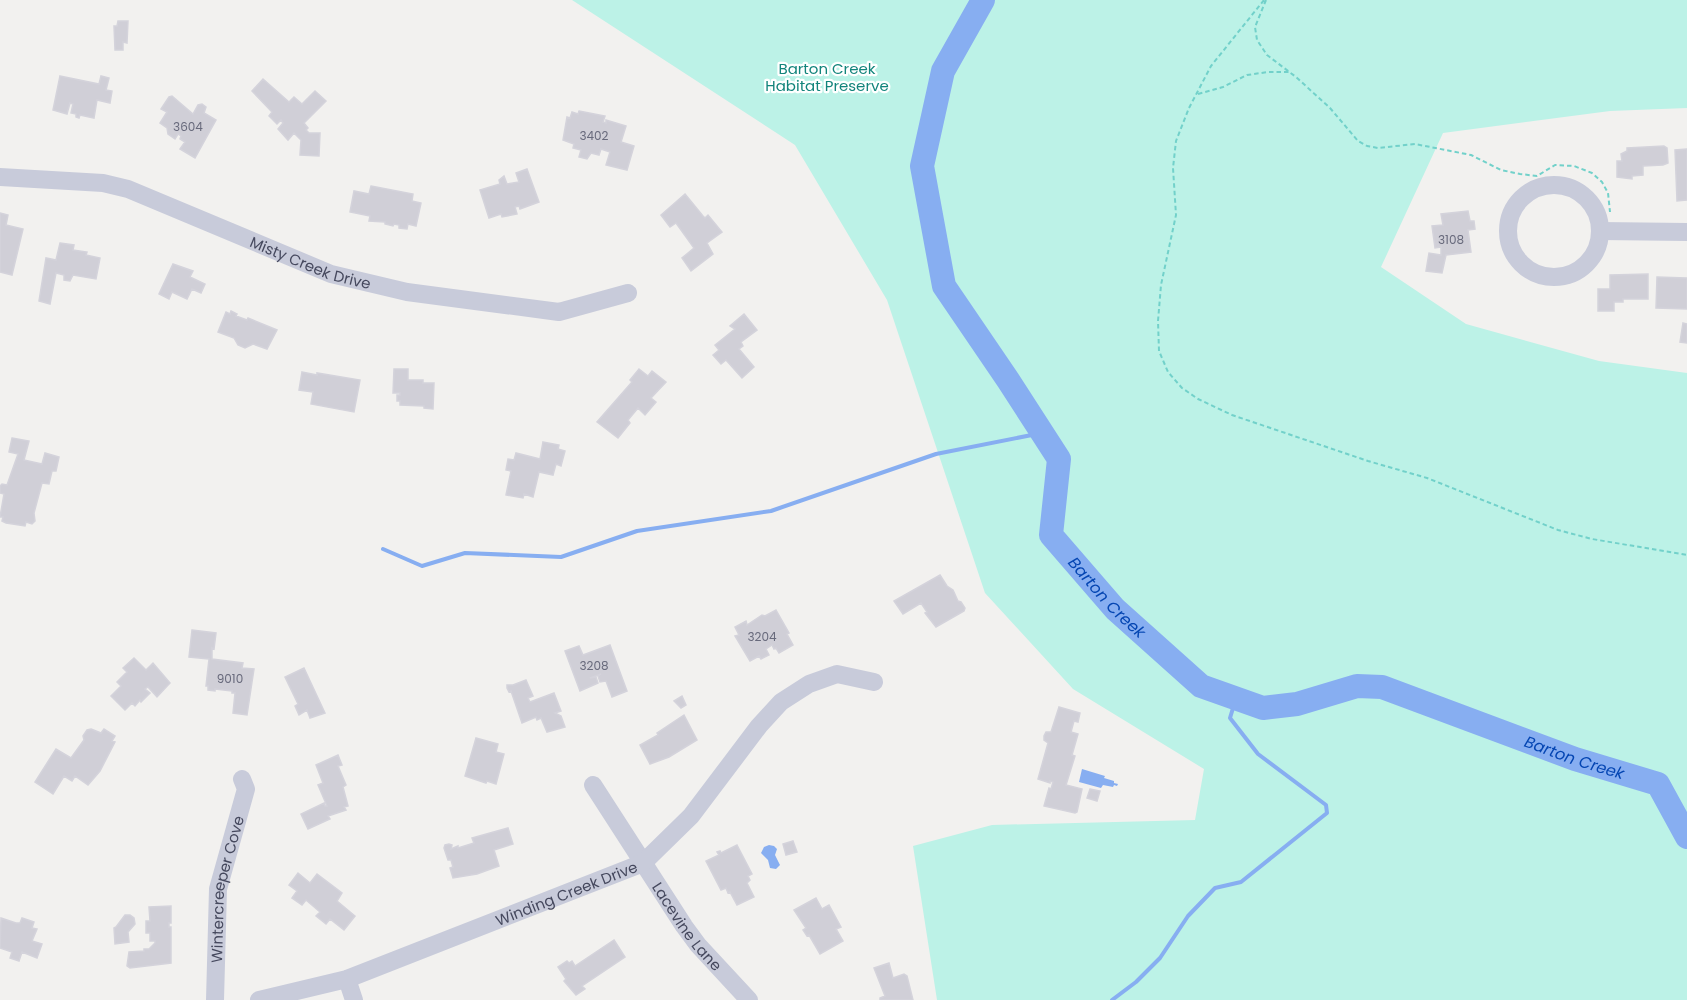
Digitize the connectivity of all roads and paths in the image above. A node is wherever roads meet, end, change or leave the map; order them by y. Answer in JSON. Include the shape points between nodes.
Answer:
{"nodes":[{"id":1,"x":1265,"y":0,"type":"edge"},
{"id":2,"x":1290,"y":72,"type":"junction"},
{"id":3,"x":1196,"y":94,"type":"junction"},
{"id":4,"x":0,"y":177,"type":"edge"},
{"id":5,"x":1610,"y":212,"type":"dead end"},
{"id":6,"x":1600,"y":231,"type":"junction"},
{"id":7,"x":1687,"y":232,"type":"edge"},
{"id":8,"x":628,"y":293,"type":"dead end"},
{"id":9,"x":1687,"y":555,"type":"edge"},
{"id":10,"x":874,"y":682,"type":"dead end"},
{"id":11,"x":242,"y":779,"type":"dead end"},
{"id":12,"x":593,"y":784,"type":"dead end"},
{"id":13,"x":643,"y":863,"type":"junction"},
{"id":14,"x":347,"y":979,"type":"junction"},
{"id":15,"x":215,"y":1000,"type":"edge"},
{"id":16,"x":259,"y":1000,"type":"edge"},
{"id":17,"x":354,"y":1000,"type":"edge"},
{"id":18,"x":749,"y":1000,"type":"edge"}],
"edges":[{"from":1,"to":2,"type":"path","via":[[1255,27],[1257,40],[1267,55]]},
{"from":1,"to":3,"type":"path","via":[[1211,66]]},
{"from":2,"to":3,"type":"path","via":[[1247,75]]},
{"from":2,"to":5,"type":"path","via":[[1367,146],[1415,144],[1471,155],[1501,170],[1537,176],[1555,165],[1574,166],[1602,182]]},
{"from":3,"to":9,"type":"path","via":[[1176,141],[1176,215],[1161,285],[1158,321],[1159,351],[1168,372],[1182,388],[1232,415],[1427,478],[1558,530]]},
{"from":4,"to":8,"type":"street","name":"Misty Creek Drive","via":[[104,183],[128,189],[331,274],[407,292],[559,312]]},
{"from":6,"to":6,"type":"street","via":[[1591,203],[1566,186],[1536,188],[1514,208],[1509,223],[1509,238],[1523,264],[1535,273],[1550,276],[1565,275],[1590,260]]},
{"from":6,"to":7,"type":"street"},
{"from":10,"to":13,"type":"street","name":"Winding Creek Drive","via":[[837,674],[809,684],[781,702],[691,816]]},
{"from":11,"to":15,"type":"street","name":"Wintercreeper Cove","via":[[246,789],[218,889]]},
{"from":12,"to":13,"type":"street","name":"Lacevine Lane"},
{"from":13,"to":14,"type":"street","name":"Winding Creek Drive"},
{"from":13,"to":18,"type":"street","name":"Lacevine Lane","via":[[698,945]]},
{"from":14,"to":16,"type":"street","name":"Winding Creek Drive"},
{"from":14,"to":17,"type":"street"}]}
